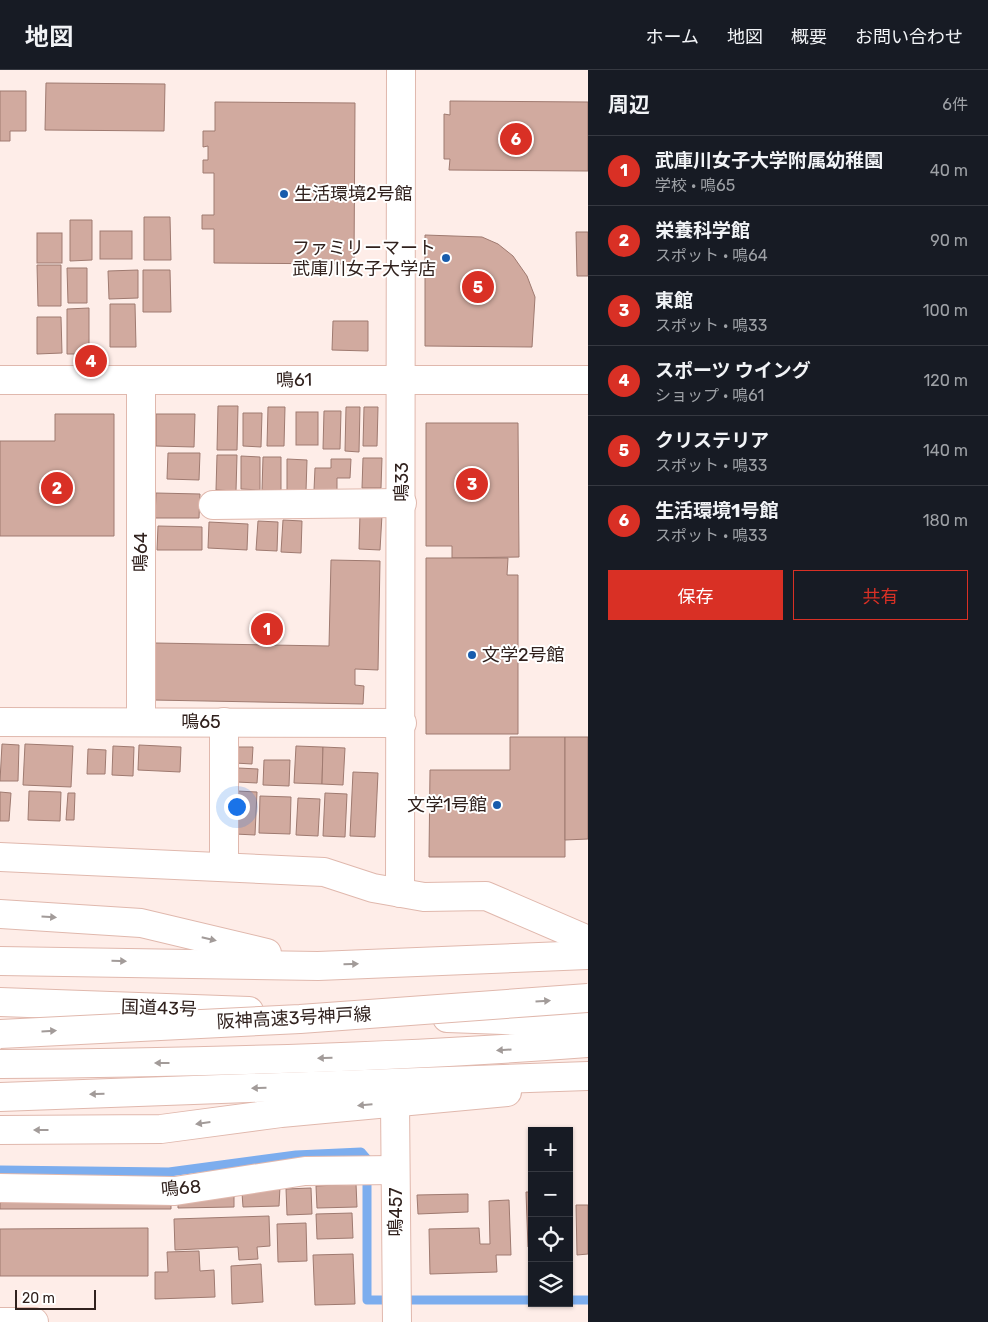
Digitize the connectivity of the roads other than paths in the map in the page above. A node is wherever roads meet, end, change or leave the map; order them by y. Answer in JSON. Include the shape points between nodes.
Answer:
{"nodes":[{"id":1,"x":401,"y":70,"type":"edge"},
{"id":2,"x":402,"y":379,"type":"junction"},
{"id":3,"x":0,"y":380,"type":"edge"},
{"id":4,"x":588,"y":380,"type":"edge"},
{"id":5,"x":141,"y":382,"type":"junction"},
{"id":6,"x":402,"y":504,"type":"junction"},
{"id":7,"x":214,"y":505,"type":"dead end"},
{"id":8,"x":0,"y":722,"type":"edge"},
{"id":9,"x":141,"y":722,"type":"junction"},
{"id":10,"x":224,"y":722,"type":"junction"},
{"id":11,"x":402,"y":723,"type":"junction"},
{"id":12,"x":0,"y":857,"type":"edge"},
{"id":13,"x":224,"y":866,"type":"junction"},
{"id":14,"x":400,"y":893,"type":"junction"},
{"id":15,"x":0,"y":914,"type":"edge"},
{"id":16,"x":588,"y":940,"type":"edge"},
{"id":17,"x":0,"y":952,"type":"edge"},
{"id":18,"x":588,"y":955,"type":"edge"},
{"id":19,"x":0,"y":961,"type":"edge"},
{"id":20,"x":86,"y":961,"type":"junction"},
{"id":21,"x":318,"y":966,"type":"junction"},
{"id":22,"x":588,"y":998,"type":"edge"},
{"id":23,"x":0,"y":1002,"type":"edge"},
{"id":24,"x":189,"y":1009,"type":"junction"},
{"id":25,"x":0,"y":1015,"type":"edge"},
{"id":26,"x":588,"y":1023,"type":"edge"},
{"id":27,"x":0,"y":1034,"type":"edge"},
{"id":28,"x":588,"y":1044,"type":"edge"},
{"id":29,"x":0,"y":1064,"type":"edge"},
{"id":30,"x":588,"y":1076,"type":"edge"},
{"id":31,"x":588,"y":1089,"type":"edge"},
{"id":32,"x":0,"y":1097,"type":"edge"},
{"id":33,"x":395,"y":1102,"type":"junction"},
{"id":34,"x":0,"y":1130,"type":"edge"},
{"id":35,"x":378,"y":1171,"type":"junction"},
{"id":36,"x":0,"y":1188,"type":"edge"},
{"id":37,"x":396,"y":1306,"type":"edge"},
{"id":38,"x":0,"y":1322,"type":"edge"},
{"id":39,"x":13,"y":1322,"type":"edge"},
{"id":40,"x":34,"y":1322,"type":"edge"}],
"edges":[{"from":1,"to":2,"type":"main road","name":"鳴33"},
{"from":2,"to":4,"type":"main road","name":"鳴61"},
{"from":2,"to":5,"type":"main road","name":"鳴61"},
{"from":2,"to":6,"type":"main road","name":"鳴33"},
{"from":3,"to":5,"type":"main road","name":"鳴61"},
{"from":5,"to":9,"type":"main road","name":"鳴64"},
{"from":6,"to":7,"type":"main road"},
{"from":6,"to":11,"type":"main road","name":"鳴33"},
{"from":8,"to":9,"type":"main road","name":"鳴65"},
{"from":9,"to":10,"type":"main road","name":"鳴65"},
{"from":10,"to":11,"type":"main road","name":"鳴65"},
{"from":10,"to":13,"type":"main road"},
{"from":11,"to":14,"type":"main road","name":"鳴33"},
{"from":12,"to":13,"type":"main road"},
{"from":13,"to":14,"type":"main road","via":[[324,872]]},
{"from":14,"to":16,"type":"main road","via":[[424,897],[486,896]]},
{"from":15,"to":21,"type":"main road","one_way":true,"via":[[141,923]]},
{"from":17,"to":20,"type":"main road"},
{"from":21,"to":18,"type":"main road","one_way":true},
{"from":19,"to":20,"type":"main road"},
{"from":20,"to":21,"type":"main road","one_way":true},
{"from":27,"to":22,"type":"main road","name":"阪神高速3号神戸線","one_way":true,"bridge":true,"via":[[300,1019]]},
{"from":23,"to":24,"type":"main road","name":"国道43号"},
{"from":24,"to":25,"type":"main road"},
{"from":24,"to":26,"type":"main road","name":"国道43号"},
{"from":28,"to":29,"type":"main road","one_way":true,"via":[[206,1063]]},
{"from":30,"to":32,"type":"main road","one_way":true},
{"from":31,"to":33,"type":"main road","via":[[479,1093]]},
{"from":33,"to":34,"type":"main road","one_way":true,"via":[[281,1112],[161,1129]]},
{"from":33,"to":35,"type":"main road","name":"鳴457"},
{"from":35,"to":36,"type":"main road","name":"鳴68","via":[[305,1171],[176,1191]]},
{"from":35,"to":37,"type":"main road","name":"鳴457"},
{"from":38,"to":39,"type":"main road"},
{"from":39,"to":40,"type":"main road"}]}
